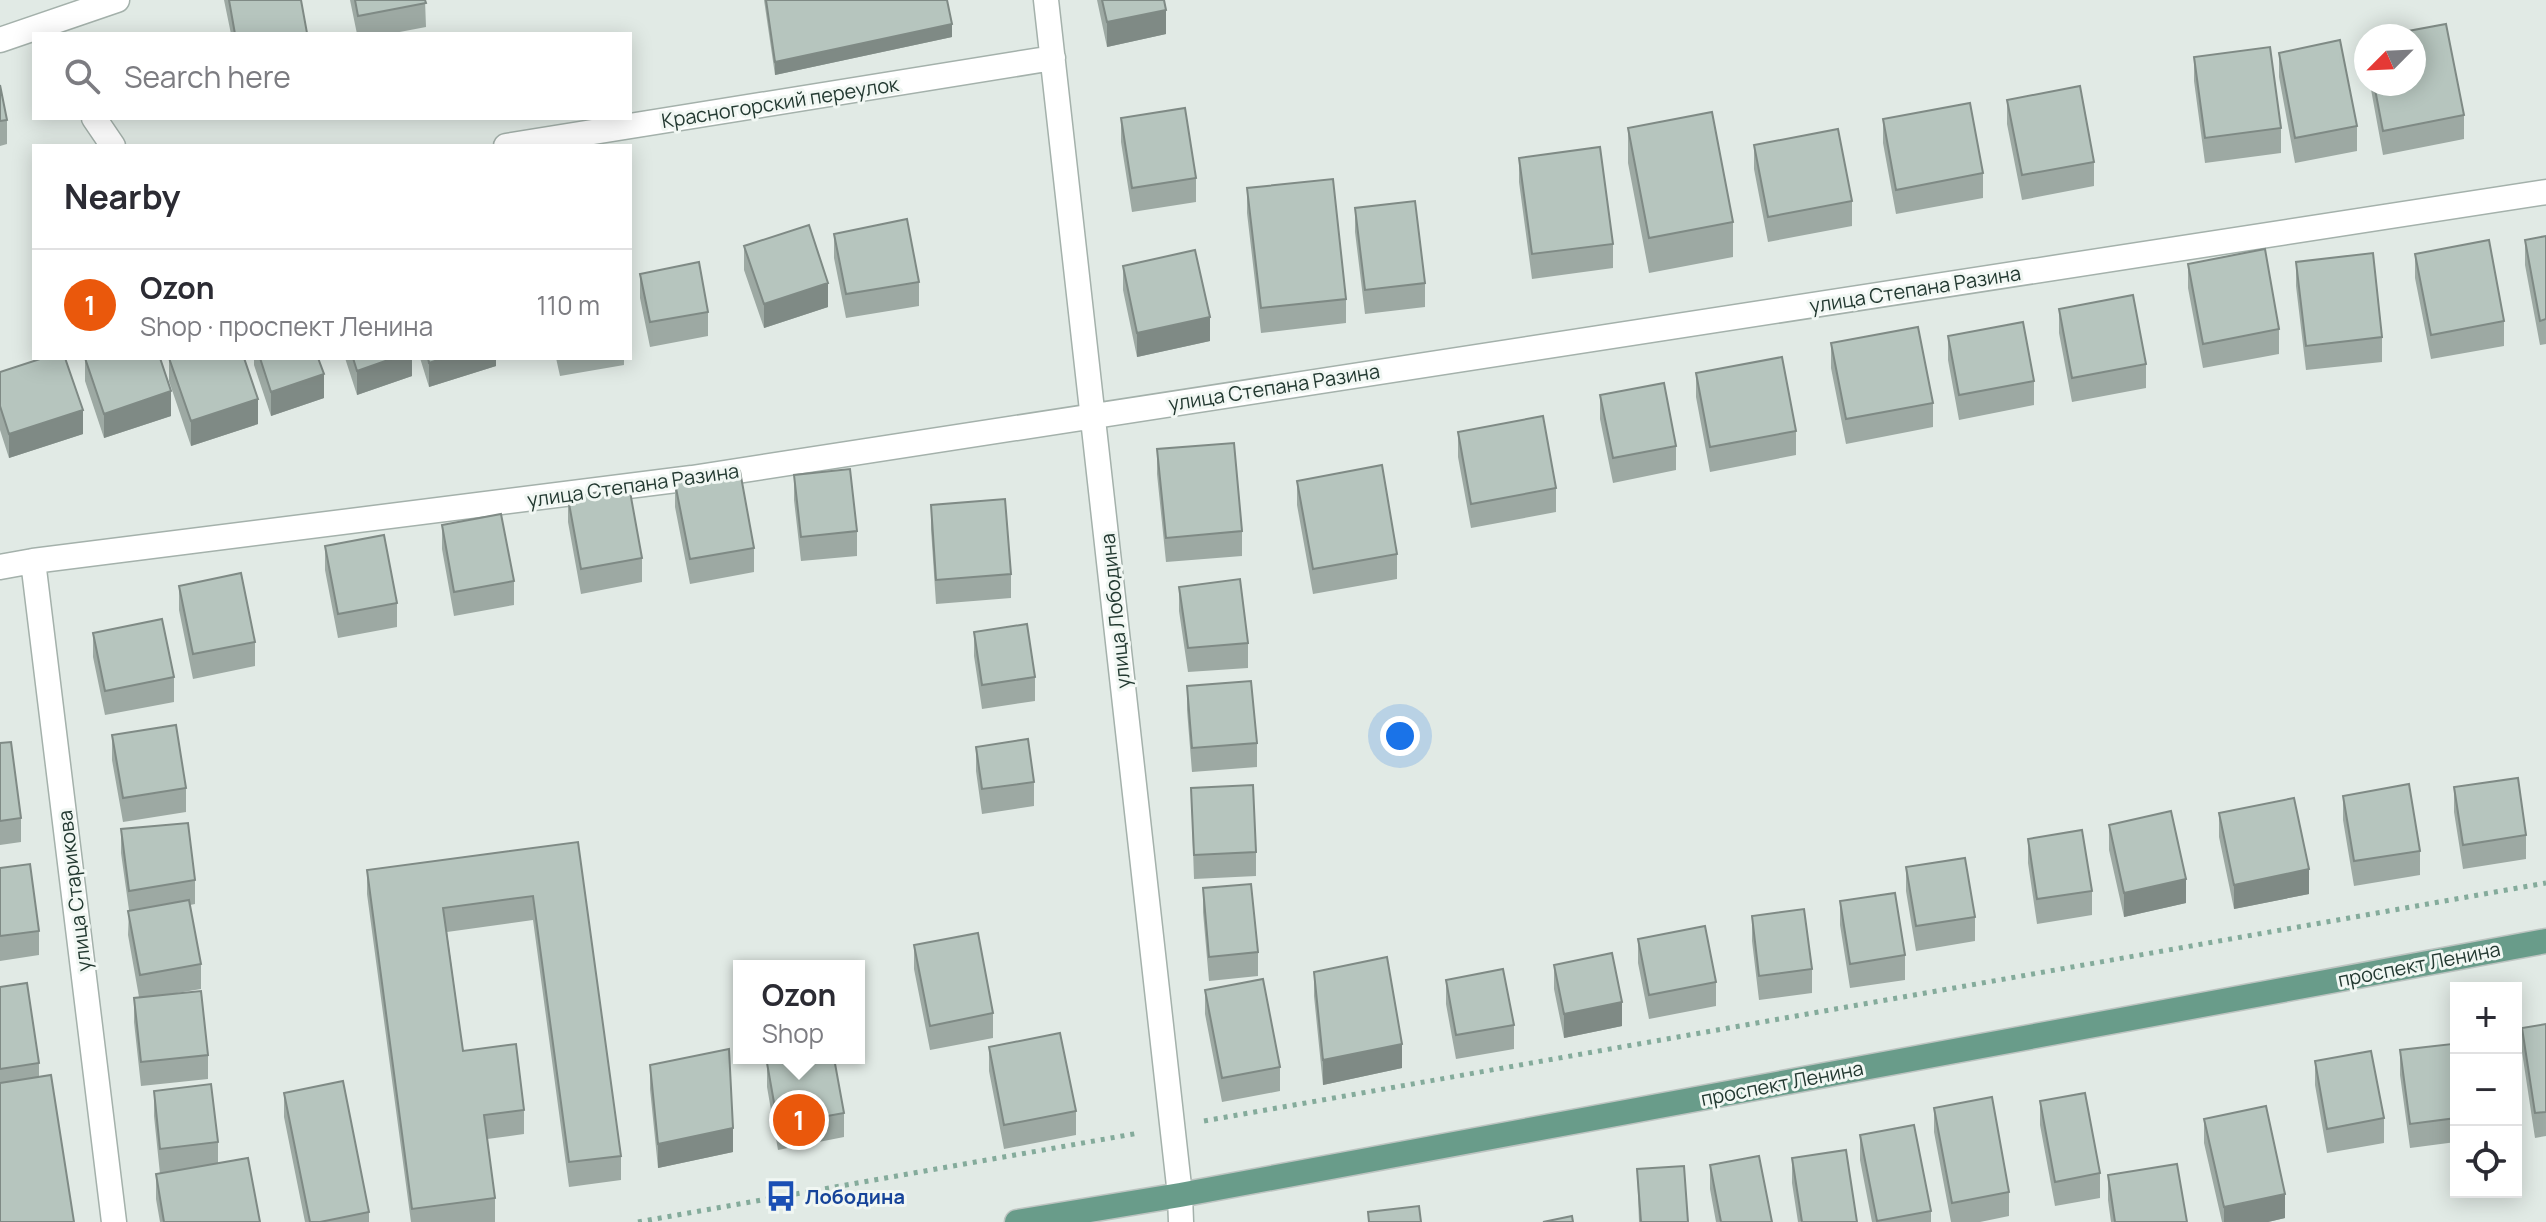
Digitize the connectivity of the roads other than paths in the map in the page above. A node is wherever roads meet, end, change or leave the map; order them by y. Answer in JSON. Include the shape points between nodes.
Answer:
{"nodes":[{"id":1,"x":117,"y":0,"type":"edge"},
{"id":2,"x":1046,"y":0,"type":"edge"},
{"id":3,"x":36,"y":31,"type":"edge"},
{"id":4,"x":0,"y":40,"type":"edge"},
{"id":5,"x":1053,"y":58,"type":"junction"},
{"id":6,"x":95,"y":120,"type":"edge"},
{"id":7,"x":112,"y":144,"type":"edge"},
{"id":8,"x":518,"y":144,"type":"edge"},
{"id":9,"x":2546,"y":192,"type":"edge"},
{"id":10,"x":1093,"y":415,"type":"junction"},
{"id":11,"x":33,"y":561,"type":"junction"},
{"id":12,"x":0,"y":567,"type":"edge"},
{"id":13,"x":2546,"y":941,"type":"edge"},
{"id":14,"x":1180,"y":1195,"type":"junction"},
{"id":15,"x":114,"y":1222,"type":"edge"},
{"id":16,"x":1017,"y":1222,"type":"edge"},
{"id":17,"x":1181,"y":1222,"type":"edge"}],
"edges":[{"from":1,"to":3,"type":"street"},
{"from":2,"to":5,"type":"street","name":"улица Лободина"},
{"from":3,"to":4,"type":"street"},
{"from":5,"to":8,"type":"street","name":"Красногорский переулок"},
{"from":5,"to":10,"type":"street","name":"улица Лободина"},
{"from":6,"to":7,"type":"street"},
{"from":9,"to":10,"type":"street","name":"улица Степана Разина"},
{"from":10,"to":11,"type":"street","name":"улица Степана Разина","via":[[692,478]]},
{"from":10,"to":14,"type":"street","name":"улица Лободина"},
{"from":11,"to":12,"type":"street","name":"улица Степана Разина"},
{"from":11,"to":15,"type":"street","name":"улица Старикова"},
{"from":13,"to":14,"type":"main road","name":"проспект Ленина"},
{"from":14,"to":16,"type":"main road","name":"проспект Ленина"},
{"from":14,"to":17,"type":"street","name":"улица Лободина"}]}
